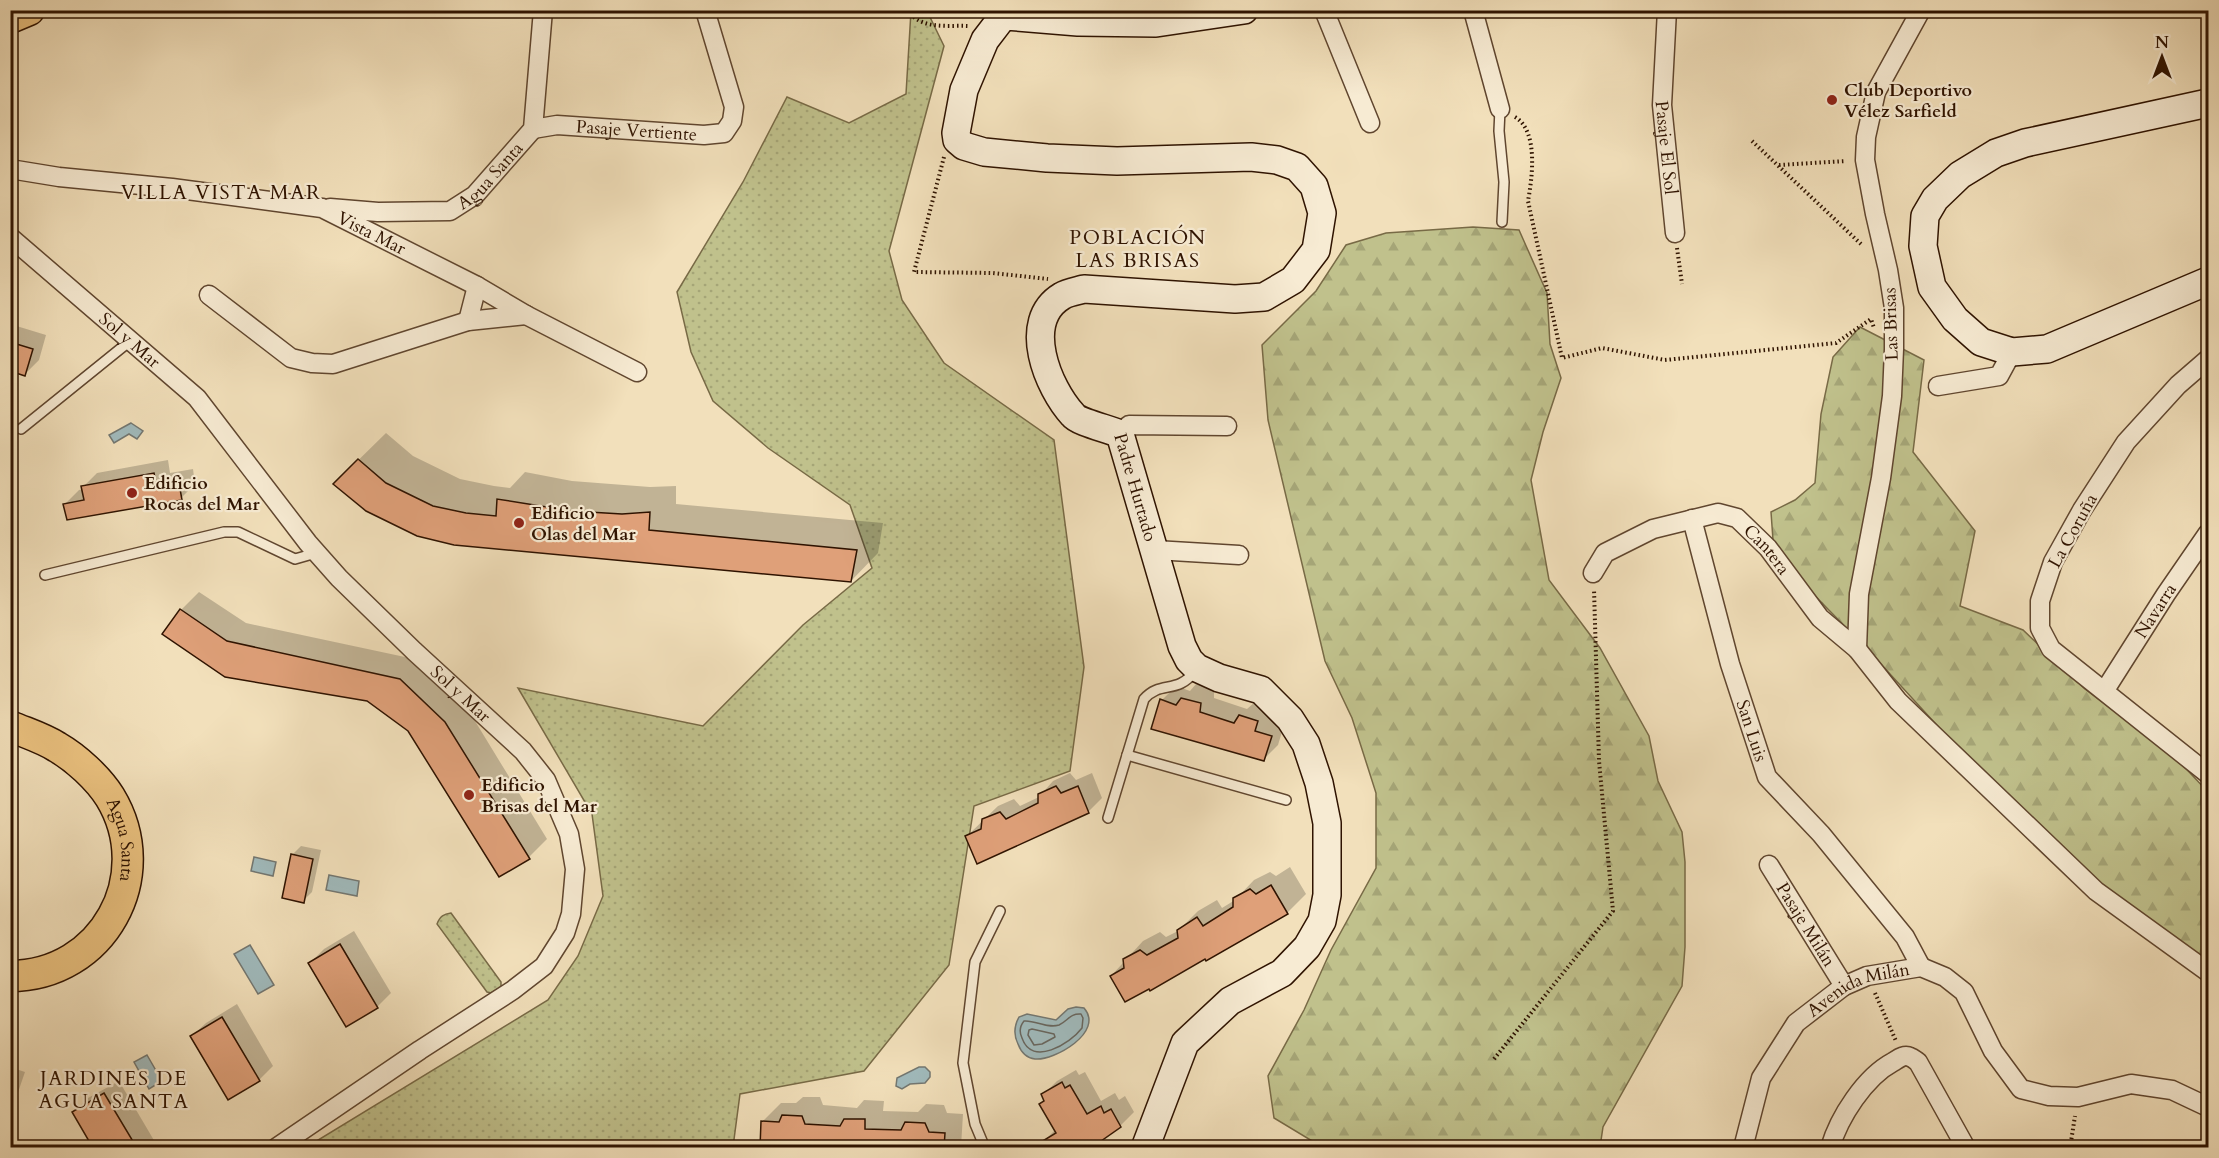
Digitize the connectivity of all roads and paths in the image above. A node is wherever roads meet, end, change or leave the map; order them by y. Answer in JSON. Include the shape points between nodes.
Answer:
{"nodes":[{"id":1,"x":29,"y":10,"type":"edge"},
{"id":2,"x":543,"y":10,"type":"edge"},
{"id":3,"x":705,"y":10,"type":"edge"},
{"id":4,"x":908,"y":10,"type":"edge"},
{"id":5,"x":1244,"y":10,"type":"edge"},
{"id":6,"x":1324,"y":10,"type":"edge"},
{"id":7,"x":1473,"y":10,"type":"edge"},
{"id":8,"x":1667,"y":10,"type":"edge"},
{"id":9,"x":1921,"y":10,"type":"edge"},
{"id":10,"x":1206,"y":13,"type":"edge"},
{"id":11,"x":10,"y":18,"type":"edge"},
{"id":12,"x":1002,"y":18,"type":"edge"},
{"id":13,"x":2208,"y":103,"type":"edge"},
{"id":14,"x":1500,"y":109,"type":"junction"},
{"id":15,"x":1370,"y":123,"type":"dead end"},
{"id":16,"x":534,"y":129,"type":"junction"},
{"id":17,"x":957,"y":140,"type":"junction"},
{"id":18,"x":1752,"y":141,"type":"dead end"},
{"id":19,"x":1865,"y":160,"type":"junction"},
{"id":20,"x":1778,"y":165,"type":"junction"},
{"id":21,"x":10,"y":169,"type":"edge"},
{"id":22,"x":322,"y":208,"type":"junction"},
{"id":23,"x":1502,"y":222,"type":"dead end"},
{"id":24,"x":1675,"y":233,"type":"joint"},
{"id":25,"x":10,"y":237,"type":"edge"},
{"id":26,"x":1888,"y":270,"type":"junction"},
{"id":27,"x":2208,"y":281,"type":"edge"},
{"id":28,"x":1682,"y":284,"type":"dead end"},
{"id":29,"x":477,"y":286,"type":"junction"},
{"id":30,"x":209,"y":294,"type":"dead end"},
{"id":31,"x":1062,"y":295,"type":"junction"},
{"id":32,"x":526,"y":315,"type":"junction"},
{"id":33,"x":468,"y":321,"type":"junction"},
{"id":34,"x":1874,"y":330,"type":"dead end"},
{"id":35,"x":130,"y":341,"type":"junction"},
{"id":36,"x":2012,"y":352,"type":"junction"},
{"id":37,"x":2208,"y":359,"type":"edge"},
{"id":38,"x":637,"y":372,"type":"dead end"},
{"id":39,"x":1938,"y":386,"type":"dead end"},
{"id":40,"x":1227,"y":426,"type":"dead end"},
{"id":41,"x":21,"y":429,"type":"dead end"},
{"id":42,"x":1120,"y":434,"type":"junction"},
{"id":43,"x":1692,"y":519,"type":"junction"},
{"id":44,"x":2208,"y":533,"type":"edge"},
{"id":45,"x":1155,"y":550,"type":"junction"},
{"id":46,"x":316,"y":553,"type":"junction"},
{"id":47,"x":1239,"y":555,"type":"dead end"},
{"id":48,"x":1593,"y":573,"type":"joint"},
{"id":49,"x":45,"y":574,"type":"dead end"},
{"id":50,"x":1857,"y":649,"type":"junction"},
{"id":51,"x":1197,"y":668,"type":"junction"},
{"id":52,"x":2105,"y":690,"type":"junction"},
{"id":53,"x":10,"y":726,"type":"edge"},
{"id":54,"x":1127,"y":755,"type":"junction"},
{"id":55,"x":2208,"y":774,"type":"edge"},
{"id":56,"x":1286,"y":800,"type":"dead end"},
{"id":57,"x":1108,"y":818,"type":"dead end"},
{"id":58,"x":1769,"y":865,"type":"dead end"},
{"id":59,"x":1000,"y":911,"type":"dead end"},
{"id":60,"x":1921,"y":967,"type":"junction"},
{"id":61,"x":2208,"y":972,"type":"edge"},
{"id":62,"x":10,"y":976,"type":"edge"},
{"id":63,"x":1867,"y":976,"type":"junction"},
{"id":64,"x":1844,"y":986,"type":"junction"},
{"id":65,"x":1903,"y":1056,"type":"junction"},
{"id":66,"x":1494,"y":1059,"type":"dead end"},
{"id":67,"x":2078,"y":1097,"type":"junction"},
{"id":68,"x":2208,"y":1107,"type":"edge"},
{"id":69,"x":276,"y":1148,"type":"edge"},
{"id":70,"x":985,"y":1148,"type":"edge"},
{"id":71,"x":1145,"y":1148,"type":"edge"},
{"id":72,"x":1743,"y":1148,"type":"edge"},
{"id":73,"x":1830,"y":1148,"type":"edge"},
{"id":74,"x":1966,"y":1148,"type":"edge"},
{"id":75,"x":2070,"y":1148,"type":"edge"}],
"edges":[{"from":1,"to":11,"type":"main road"},
{"from":2,"to":16,"type":"street","name":"Agua Santa"},
{"from":3,"to":16,"type":"street","name":"Pasaje Vertiente","via":[[734,108],[724,133],[704,135],[557,124]]},
{"from":4,"to":12,"type":"path","via":[[926,24]]},
{"from":5,"to":10,"type":"street"},
{"from":6,"to":15,"type":"street"},
{"from":7,"to":14,"type":"street"},
{"from":8,"to":24,"type":"street","name":"Pasaje El Sol","via":[[1662,105]]},
{"from":9,"to":19,"type":"street","name":"Las Brisas","via":[[1876,92]]},
{"from":10,"to":12,"type":"street","via":[[1156,23],[1120,24]]},
{"from":12,"to":17,"type":"street","via":[[985,40],[964,90]]},
{"from":13,"to":36,"type":"street","via":[[2025,143],[1996,153],[1960,175],[1935,199],[1925,216],[1923,246],[1932,288],[1955,319],[1981,342]]},
{"from":14,"to":23,"type":"lane"},
{"from":14,"to":34,"type":"path","via":[[1520,120],[1530,138],[1532,174],[1528,201],[1562,358],[1602,348],[1665,360],[1836,343],[1871,319]]},
{"from":16,"to":22,"type":"street","name":"Agua Santa","via":[[475,195],[450,211]]},
{"from":17,"to":31,"type":"path","via":[[943,158],[914,272],[1053,279]]},
{"from":17,"to":31,"type":"street","via":[[984,152],[1047,158],[1277,160],[1297,167],[1314,186],[1322,213],[1316,250],[1293,280],[1264,297],[1235,299],[1084,290]]},
{"from":18,"to":20,"type":"path"},
{"from":19,"to":20,"type":"path"},
{"from":19,"to":26,"type":"street","name":"Las Brisas"},
{"from":20,"to":26,"type":"path"},
{"from":21,"to":22,"type":"street","name":"Vista Mar"},
{"from":22,"to":29,"type":"street","name":"Vista Mar"},
{"from":24,"to":28,"type":"path"},
{"from":25,"to":35,"type":"street","name":"Sol y Mar"},
{"from":26,"to":50,"type":"street","name":"Las Brisas","via":[[1894,308],[1892,396],[1881,478],[1858,594]]},
{"from":27,"to":36,"type":"street","via":[[2047,349]]},
{"from":29,"to":32,"type":"street","name":"Vista Mar"},
{"from":29,"to":33,"type":"street"},
{"from":30,"to":33,"type":"street","via":[[291,358],[312,363],[333,364]]},
{"from":31,"to":42,"type":"street","name":"Padre Hurtado","via":[[1044,319],[1041,337],[1051,384],[1074,418]]},
{"from":32,"to":33,"type":"street"},
{"from":32,"to":38,"type":"street","name":"Vista Mar"},
{"from":35,"to":41,"type":"lane"},
{"from":35,"to":46,"type":"street","name":"Sol y Mar","via":[[197,398]]},
{"from":36,"to":39,"type":"street","via":[[2000,376]]},
{"from":37,"to":52,"type":"street","name":"La Coruña","via":[[2178,384],[2126,442],[2053,562],[2040,601],[2040,628],[2051,649]]},
{"from":40,"to":42,"type":"street","via":[[1129,425]]},
{"from":42,"to":45,"type":"street","name":"Padre Hurtado"},
{"from":43,"to":48,"type":"street","name":"Cantera","via":[[1653,529],[1605,553]]},
{"from":43,"to":50,"type":"street","name":"Cantera","via":[[1718,513],[1737,518],[1768,548],[1820,618]]},
{"from":43,"to":60,"type":"street","name":"San Luis","via":[[1730,664],[1767,777],[1821,834],[1905,937]]},
{"from":44,"to":52,"type":"street","name":"Navarra"},
{"from":45,"to":47,"type":"street"},
{"from":45,"to":51,"type":"street","name":"Padre Hurtado","via":[[1182,646]]},
{"from":46,"to":49,"type":"lane","via":[[295,559],[238,532],[224,532]]},
{"from":46,"to":69,"type":"street","name":"Sol y Mar","via":[[522,751],[546,780],[569,834],[574,892],[565,933],[536,973]]},
{"from":48,"to":66,"type":"path","via":[[1599,761],[1613,911]]},
{"from":50,"to":61,"type":"street","via":[[1898,701],[2096,891]]},
{"from":51,"to":54,"type":"lane","via":[[1179,686],[1151,690],[1144,699]]},
{"from":51,"to":71,"type":"street","via":[[1261,690],[1290,719],[1306,744],[1327,824],[1327,895],[1322,921],[1307,947],[1282,973],[1230,1001],[1185,1043]]},
{"from":52,"to":55,"type":"street","name":"La Coruña"},
{"from":53,"to":62,"type":"main road","name":"Agua Santa","via":[[57,747],[83,766],[109,796],[120,816],[128,874],[112,920],[70,960]]},
{"from":54,"to":56,"type":"lane"},
{"from":54,"to":57,"type":"lane"},
{"from":58,"to":64,"type":"street","name":"Pasaje Milán"},
{"from":59,"to":70,"type":"lane","via":[[975,962],[963,1063],[975,1124]]},
{"from":60,"to":63,"type":"street","name":"Avenida Milán"},
{"from":60,"to":67,"type":"street","name":"Avenida Milán","via":[[1945,977],[1964,992],[1993,1051],[2021,1089],[2049,1096]]},
{"from":63,"to":64,"type":"street","name":"Avenida Milán"},
{"from":63,"to":65,"type":"path"},
{"from":64,"to":72,"type":"street","name":"Avenida Milán","via":[[1796,1023],[1761,1078]]},
{"from":65,"to":73,"type":"street","via":[[1865,1084],[1834,1134]]},
{"from":65,"to":74,"type":"street","via":[[1918,1062]]},
{"from":67,"to":68,"type":"street","name":"Avenida Milán","via":[[2130,1084],[2172,1090]]},
{"from":67,"to":75,"type":"path"}]}
